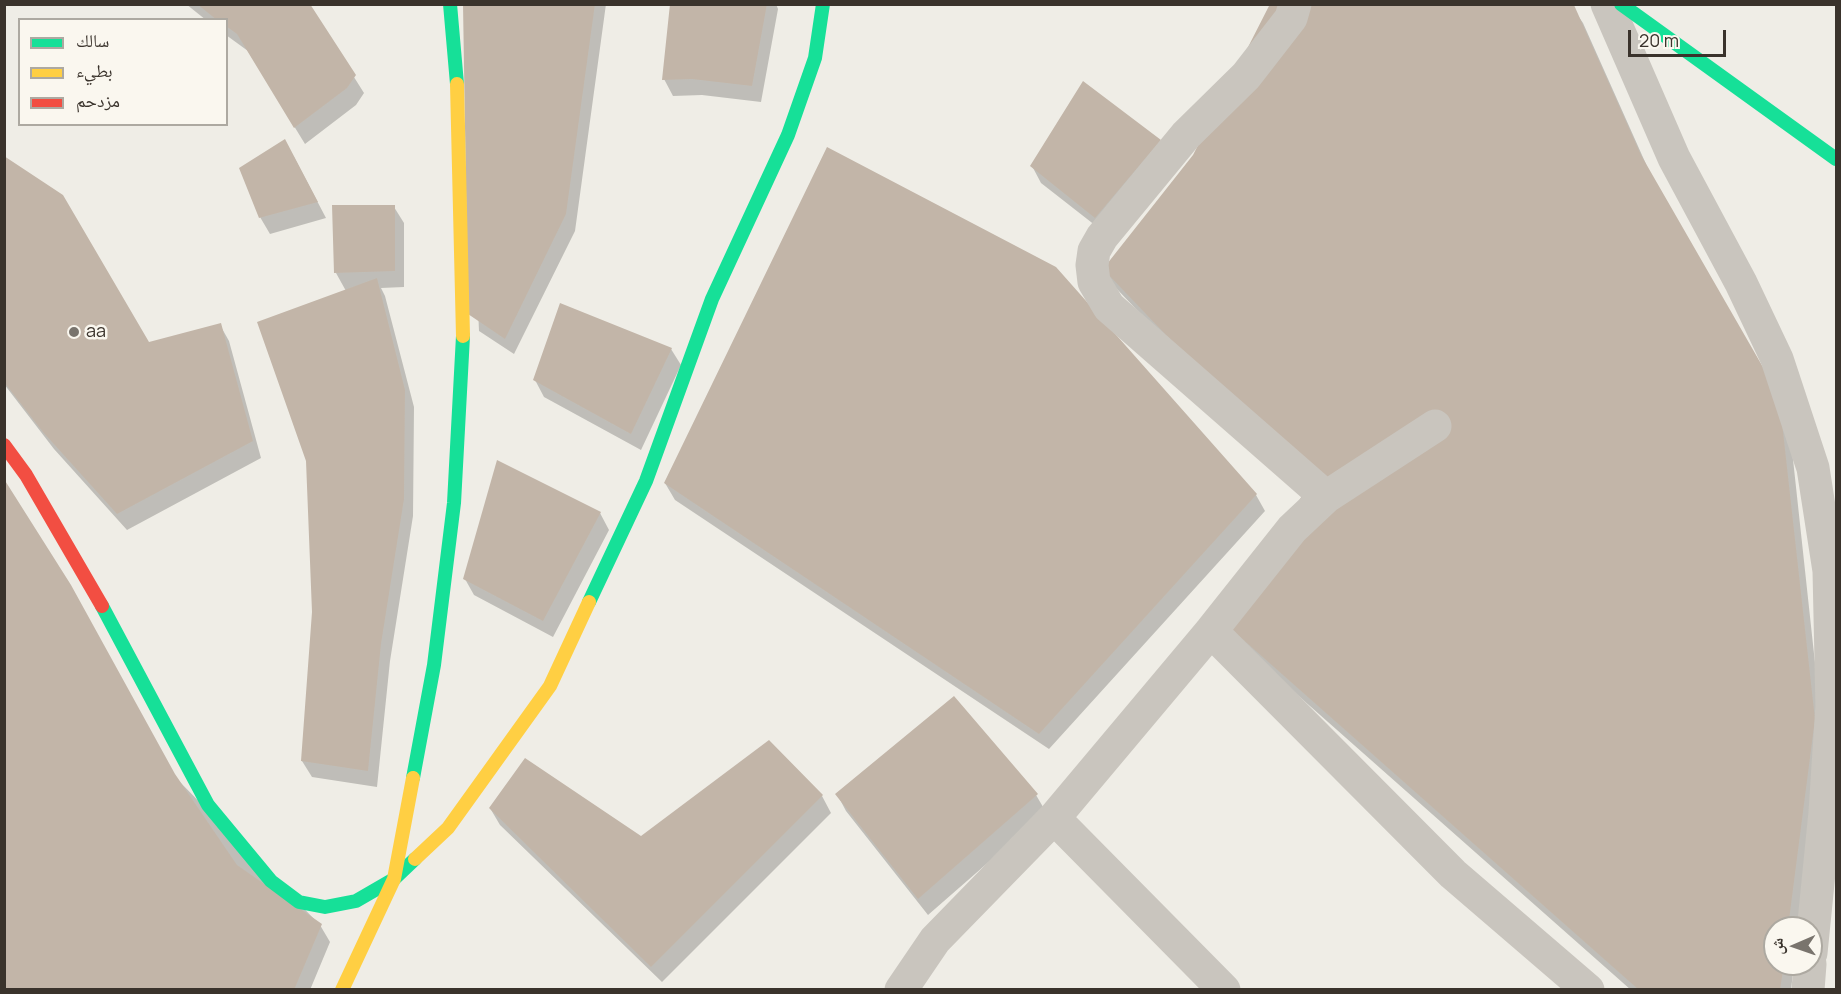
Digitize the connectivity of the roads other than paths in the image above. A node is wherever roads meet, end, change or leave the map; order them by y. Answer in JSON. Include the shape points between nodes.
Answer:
{"nodes":[{"id":1,"x":450,"y":4,"type":"edge"},
{"id":2,"x":823,"y":4,"type":"edge"},
{"id":3,"x":1295,"y":4,"type":"edge"},
{"id":4,"x":1607,"y":4,"type":"edge"},
{"id":5,"x":1620,"y":4,"type":"edge"},
{"id":6,"x":1836,"y":159,"type":"edge"},
{"id":7,"x":1435,"y":426,"type":"dead end"},
{"id":8,"x":4,"y":445,"type":"edge"},
{"id":9,"x":1326,"y":497,"type":"junction"},
{"id":10,"x":1211,"y":632,"type":"junction"},
{"id":11,"x":1054,"y":818,"type":"junction"},
{"id":12,"x":394,"y":879,"type":"junction"},
{"id":13,"x":1815,"y":916,"type":"edge"},
{"id":14,"x":342,"y":990,"type":"edge"},
{"id":15,"x":901,"y":990,"type":"edge"},
{"id":16,"x":1224,"y":990,"type":"edge"},
{"id":17,"x":1588,"y":990,"type":"edge"}],
"edges":[{"from":1,"to":12,"type":"street","via":[[459,97],[463,346],[454,492],[434,665]]},
{"from":2,"to":12,"type":"street","via":[[815,58],[788,135],[712,299],[646,481],[550,686],[448,828]]},
{"from":3,"to":9,"type":"street","via":[[1291,18],[1246,76],[1186,135],[1102,237],[1092,265],[1094,282],[1109,308]]},
{"from":4,"to":13,"type":"street","via":[[1674,158],[1777,359],[1813,468],[1828,571],[1832,705]]},
{"from":5,"to":6,"type":"street"},
{"from":7,"to":9,"type":"street"},
{"from":8,"to":12,"type":"street","via":[[91,586],[208,805],[271,881],[299,902],[325,907],[356,901]]},
{"from":9,"to":10,"type":"street","via":[[1292,529]]},
{"from":10,"to":11,"type":"street"},
{"from":10,"to":17,"type":"street","via":[[1453,874]]},
{"from":11,"to":15,"type":"street","via":[[935,940]]},
{"from":11,"to":16,"type":"street"},
{"from":12,"to":14,"type":"street"}]}
